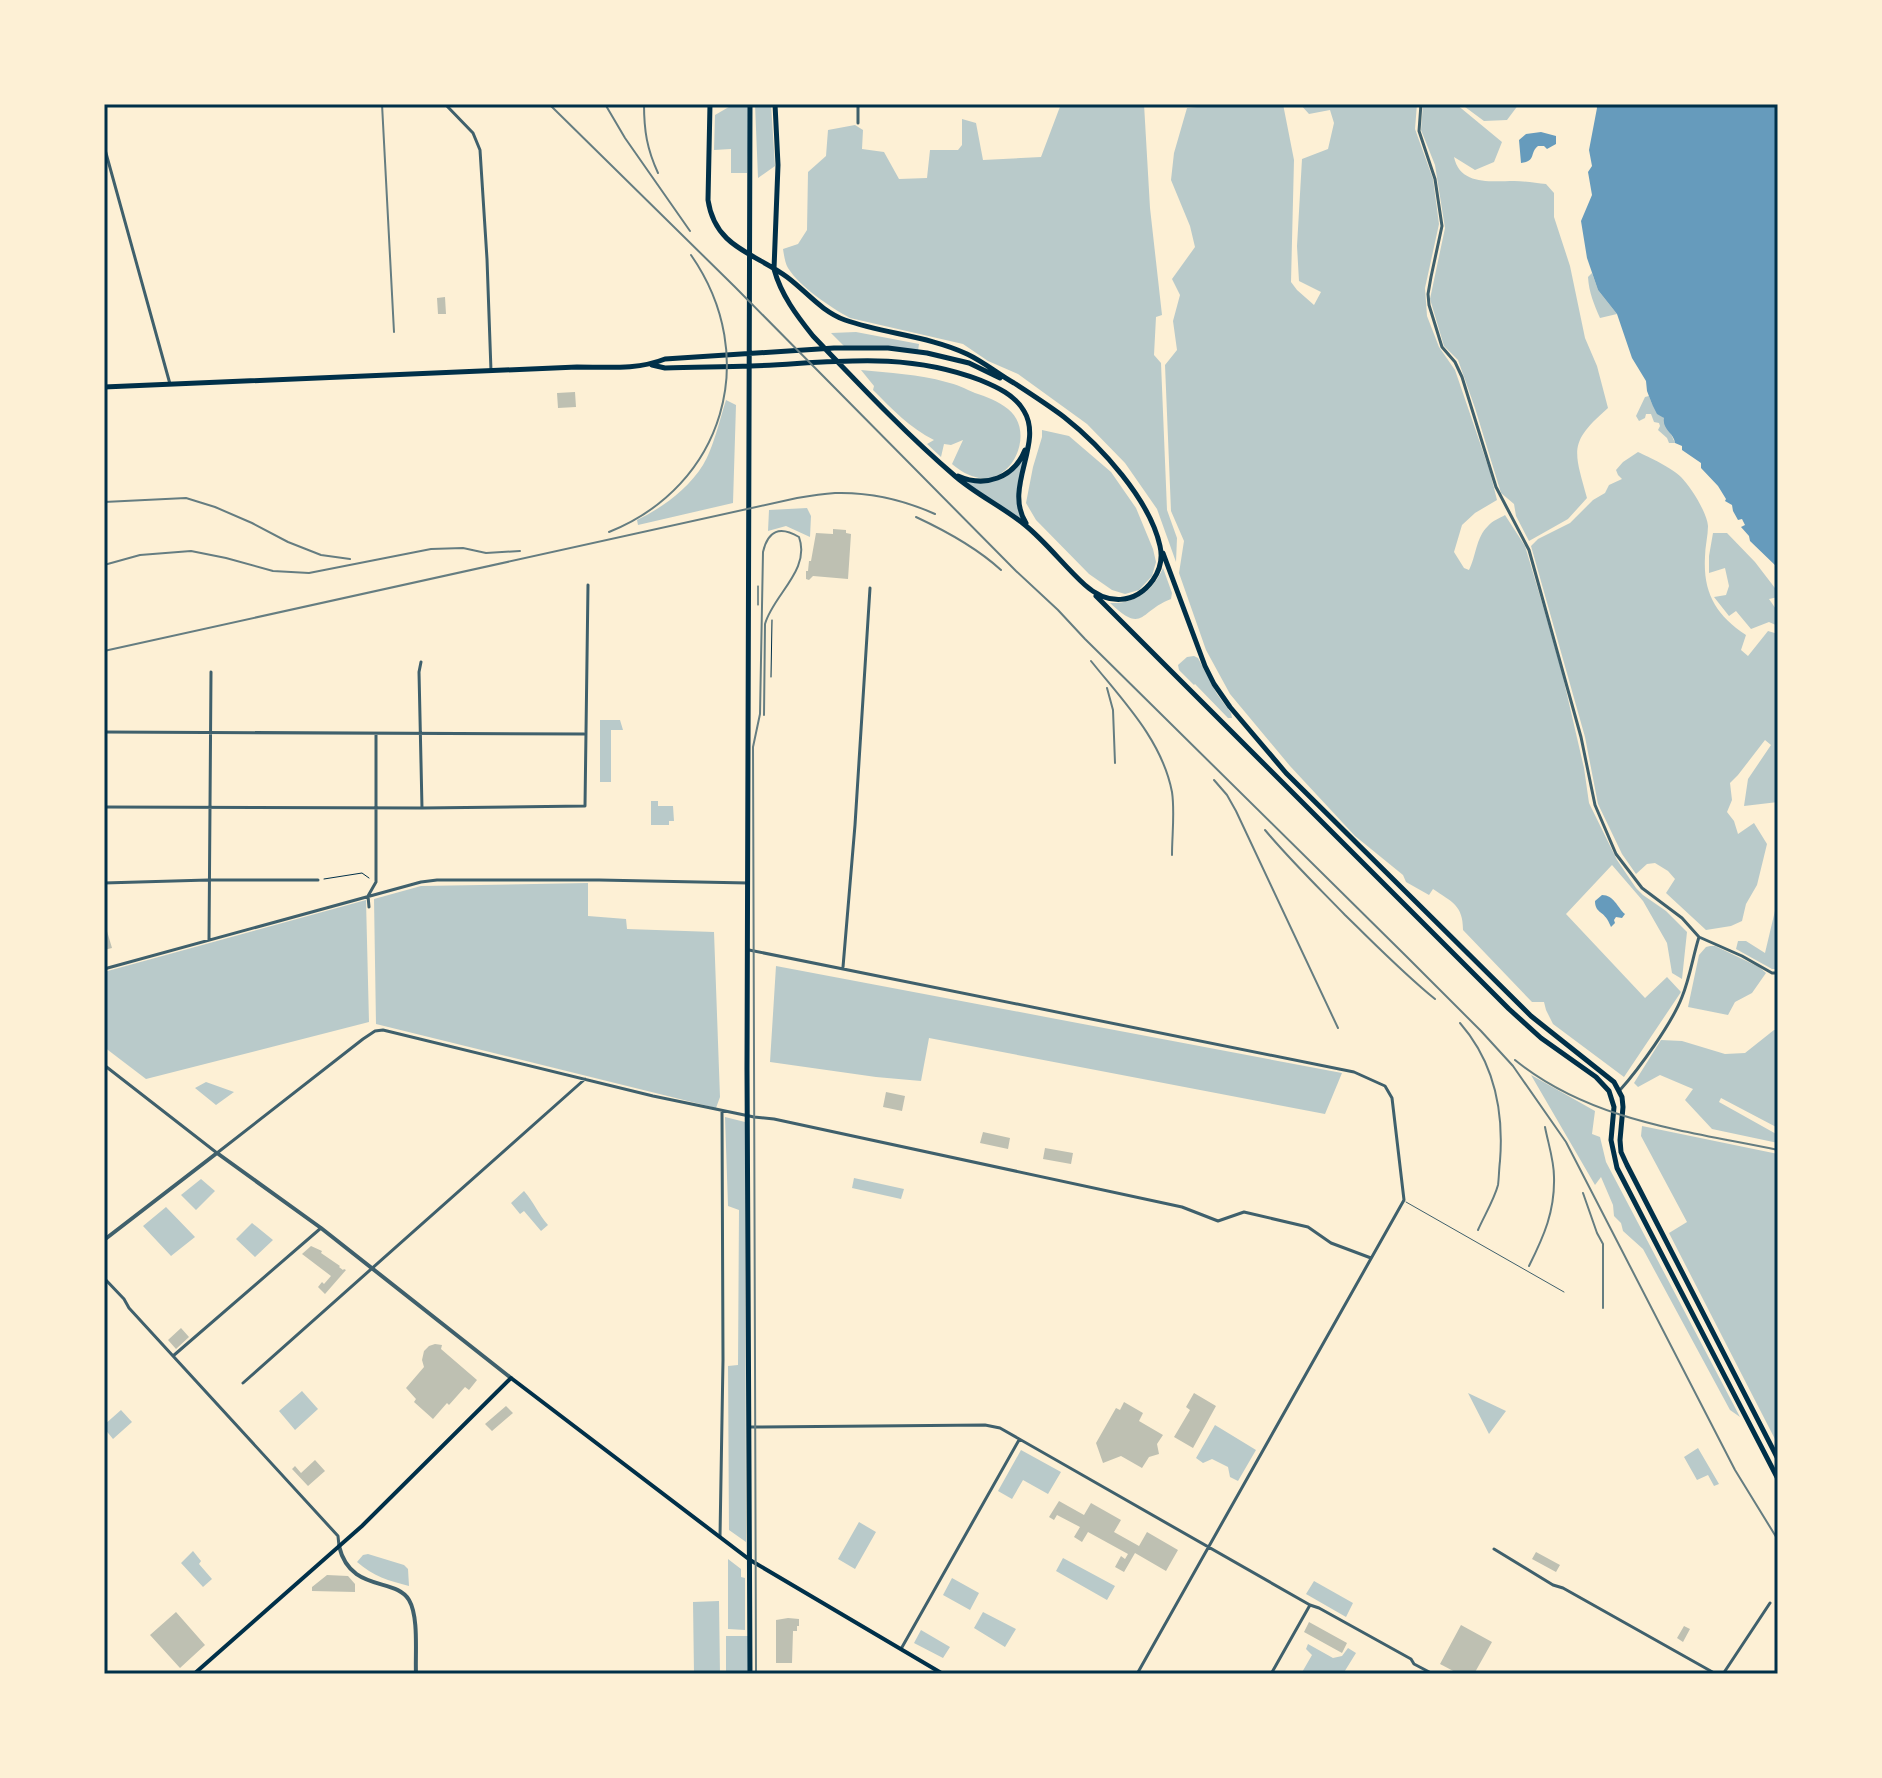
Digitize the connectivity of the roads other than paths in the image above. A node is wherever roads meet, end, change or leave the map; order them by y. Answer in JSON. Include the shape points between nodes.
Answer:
{"nodes":[{"id":1,"x":445,"y":104,"type":"edge"},
{"id":2,"x":710,"y":104,"type":"edge"},
{"id":3,"x":750,"y":104,"type":"edge"},
{"id":4,"x":775,"y":104,"type":"edge"},
{"id":5,"x":858,"y":104,"type":"edge"},
{"id":6,"x":1421,"y":104,"type":"edge"},
{"id":7,"x":858,"y":123,"type":"dead end"},
{"id":8,"x":104,"y":146,"type":"edge"},
{"id":9,"x":774,"y":269,"type":"junction"},
{"id":10,"x":651,"y":365,"type":"junction"},
{"id":11,"x":491,"y":371,"type":"junction"},
{"id":12,"x":170,"y":384,"type":"junction"},
{"id":13,"x":1016,"y":385,"type":"junction"},
{"id":14,"x":104,"y":387,"type":"edge"},
{"id":15,"x":1029,"y":437,"type":"junction"},
{"id":16,"x":946,"y":468,"type":"junction"},
{"id":17,"x":1032,"y":531,"type":"junction"},
{"id":18,"x":1160,"y":545,"type":"junction"},
{"id":19,"x":588,"y":585,"type":"dead end"},
{"id":20,"x":1087,"y":587,"type":"junction"},
{"id":21,"x":870,"y":588,"type":"dead end"},
{"id":22,"x":421,"y":662,"type":"dead end"},
{"id":23,"x":211,"y":672,"type":"dead end"},
{"id":24,"x":104,"y":732,"type":"edge"},
{"id":25,"x":210,"y":732,"type":"junction"},
{"id":26,"x":376,"y":734,"type":"junction"},
{"id":27,"x":421,"y":734,"type":"junction"},
{"id":28,"x":586,"y":734,"type":"junction"},
{"id":29,"x":211,"y":806,"type":"junction"},
{"id":30,"x":104,"y":807,"type":"edge"},
{"id":31,"x":376,"y":808,"type":"junction"},
{"id":32,"x":422,"y":808,"type":"junction"},
{"id":33,"x":208,"y":880,"type":"junction"},
{"id":34,"x":318,"y":880,"type":"road end"},
{"id":35,"x":104,"y":883,"type":"edge"},
{"id":36,"x":748,"y":883,"type":"junction"},
{"id":37,"x":368,"y":896,"type":"junction"},
{"id":38,"x":369,"y":907,"type":"dead end"},
{"id":39,"x":1699,"y":937,"type":"junction"},
{"id":40,"x":209,"y":940,"type":"junction"},
{"id":41,"x":748,"y":950,"type":"junction"},
{"id":42,"x":104,"y":969,"type":"edge"},
{"id":43,"x":843,"y":969,"type":"junction"},
{"id":44,"x":1778,"y":973,"type":"edge"},
{"id":45,"x":104,"y":1065,"type":"edge"},
{"id":46,"x":585,"y":1079,"type":"junction"},
{"id":47,"x":1620,"y":1090,"type":"junction"},
{"id":48,"x":722,"y":1111,"type":"junction"},
{"id":49,"x":748,"y":1116,"type":"junction"},
{"id":50,"x":217,"y":1153,"type":"junction"},
{"id":51,"x":1404,"y":1200,"type":"junction"},
{"id":52,"x":321,"y":1228,"type":"junction"},
{"id":53,"x":104,"y":1240,"type":"edge"},
{"id":54,"x":1371,"y":1258,"type":"junction"},
{"id":55,"x":372,"y":1269,"type":"junction"},
{"id":56,"x":104,"y":1278,"type":"edge"},
{"id":57,"x":1564,"y":1292,"type":"dead end"},
{"id":58,"x":173,"y":1356,"type":"junction"},
{"id":59,"x":511,"y":1378,"type":"junction"},
{"id":60,"x":243,"y":1383,"type":"dead end"},
{"id":61,"x":749,"y":1427,"type":"junction"},
{"id":62,"x":1764,"y":1433,"type":"junction"},
{"id":63,"x":1756,"y":1437,"type":"junction"},
{"id":64,"x":1020,"y":1439,"type":"junction"},
{"id":65,"x":1778,"y":1459,"type":"edge"},
{"id":66,"x":1778,"y":1479,"type":"edge"},
{"id":67,"x":720,"y":1537,"type":"junction"},
{"id":68,"x":339,"y":1546,"type":"junction"},
{"id":69,"x":1209,"y":1547,"type":"junction"},
{"id":70,"x":1494,"y":1549,"type":"dead end"},
{"id":71,"x":750,"y":1560,"type":"junction"},
{"id":72,"x":1770,"y":1603,"type":"dead end"},
{"id":73,"x":1310,"y":1605,"type":"junction"},
{"id":74,"x":901,"y":1649,"type":"junction"},
{"id":75,"x":194,"y":1674,"type":"edge"},
{"id":76,"x":416,"y":1674,"type":"edge"},
{"id":77,"x":750,"y":1674,"type":"edge"},
{"id":78,"x":943,"y":1674,"type":"edge"},
{"id":79,"x":1137,"y":1674,"type":"edge"},
{"id":80,"x":1271,"y":1674,"type":"edge"},
{"id":81,"x":1433,"y":1674,"type":"edge"},
{"id":82,"x":1716,"y":1674,"type":"edge"},
{"id":83,"x":1723,"y":1674,"type":"edge"}],
"edges":[{"from":1,"to":11,"type":"street","via":[[473,133],[480,150]]},
{"from":2,"to":9,"type":"main road","via":[[712,216],[736,247]]},
{"from":3,"to":36,"type":"main road"},
{"from":4,"to":9,"type":"main road"},
{"from":5,"to":7,"type":"street"},
{"from":6,"to":39,"type":"street","via":[[1419,131],[1435,179],[1442,226],[1428,294],[1442,347],[1462,377],[1496,487],[1529,550],[1607,835],[1642,888]]},
{"from":8,"to":12,"type":"street"},
{"from":9,"to":13,"type":"main road","via":[[834,316],[959,351]]},
{"from":9,"to":16,"type":"main road","via":[[788,303],[813,336]]},
{"from":10,"to":11,"type":"main road"},
{"from":10,"to":13,"type":"main road","via":[[665,359],[888,348],[969,363]]},
{"from":10,"to":15,"type":"main road","via":[[864,359],[928,366],[1006,393],[1024,411]]},
{"from":11,"to":12,"type":"main road"},
{"from":12,"to":14,"type":"main road"},
{"from":13,"to":18,"type":"main road","via":[[1060,414],[1107,457],[1132,489]]},
{"from":15,"to":16,"type":"main road","via":[[1020,460],[996,479],[973,481]]},
{"from":15,"to":17,"type":"main road","via":[[1018,503]]},
{"from":16,"to":17,"type":"main road"},
{"from":17,"to":20,"type":"main road"},
{"from":18,"to":20,"type":"main road","via":[[1158,572],[1136,596],[1112,599]]},
{"from":18,"to":47,"type":"main road","via":[[1205,666],[1243,724],[1508,994]]},
{"from":19,"to":28,"type":"street"},
{"from":20,"to":63,"type":"main road","via":[[1498,998],[1606,1087],[1614,1104],[1611,1140],[1617,1168]]},
{"from":21,"to":43,"type":"street"},
{"from":22,"to":27,"type":"street"},
{"from":23,"to":25,"type":"street"},
{"from":24,"to":25,"type":"street"},
{"from":25,"to":26,"type":"street"},
{"from":25,"to":29,"type":"street"},
{"from":26,"to":27,"type":"street"},
{"from":26,"to":31,"type":"street"},
{"from":27,"to":28,"type":"street"},
{"from":27,"to":32,"type":"street"},
{"from":28,"to":32,"type":"street","via":[[585,806]]},
{"from":29,"to":30,"type":"street"},
{"from":29,"to":31,"type":"street"},
{"from":29,"to":33,"type":"street"},
{"from":31,"to":32,"type":"street"},
{"from":31,"to":37,"type":"street","via":[[376,882]]},
{"from":33,"to":34,"type":"street"},
{"from":33,"to":35,"type":"street"},
{"from":33,"to":40,"type":"street"},
{"from":36,"to":37,"type":"street","via":[[437,880]]},
{"from":36,"to":41,"type":"main road"},
{"from":37,"to":38,"type":"street"},
{"from":37,"to":40,"type":"street"},
{"from":39,"to":44,"type":"street"},
{"from":39,"to":47,"type":"street","via":[[1676,1009]]},
{"from":40,"to":42,"type":"street"},
{"from":41,"to":43,"type":"street"},
{"from":41,"to":49,"type":"main road"},
{"from":43,"to":51,"type":"street","via":[[1372,1078],[1392,1098]]},
{"from":45,"to":50,"type":"street"},
{"from":46,"to":48,"type":"street"},
{"from":46,"to":50,"type":"street","via":[[375,1031]]},
{"from":46,"to":55,"type":"street"},
{"from":47,"to":62,"type":"main road","via":[[1623,1157]]},
{"from":48,"to":49,"type":"street"},
{"from":48,"to":67,"type":"street"},
{"from":49,"to":54,"type":"street","via":[[1182,1207],[1218,1221],[1244,1212],[1308,1227],[1331,1243]]},
{"from":49,"to":61,"type":"main road"},
{"from":50,"to":52,"type":"street"},
{"from":50,"to":53,"type":"street"},
{"from":51,"to":54,"type":"street"},
{"from":51,"to":57,"type":"lane"},
{"from":52,"to":55,"type":"street"},
{"from":52,"to":58,"type":"street"},
{"from":54,"to":69,"type":"street"},
{"from":55,"to":59,"type":"street"},
{"from":55,"to":60,"type":"street"},
{"from":56,"to":58,"type":"street"},
{"from":58,"to":68,"type":"street","via":[[338,1536]]},
{"from":59,"to":67,"type":"main road"},
{"from":59,"to":68,"type":"main road"},
{"from":61,"to":64,"type":"street","via":[[985,1425]]},
{"from":61,"to":71,"type":"main road"},
{"from":62,"to":63,"type":"main road"},
{"from":62,"to":65,"type":"main road"},
{"from":63,"to":66,"type":"main road"},
{"from":64,"to":69,"type":"street"},
{"from":64,"to":74,"type":"street"},
{"from":67,"to":71,"type":"main road"},
{"from":68,"to":75,"type":"main road"},
{"from":68,"to":76,"type":"street","via":[[342,1559],[361,1577],[409,1600]]},
{"from":69,"to":73,"type":"street"},
{"from":69,"to":79,"type":"street"},
{"from":70,"to":82,"type":"street"},
{"from":71,"to":74,"type":"main road"},
{"from":71,"to":77,"type":"main road"},
{"from":72,"to":83,"type":"street"},
{"from":73,"to":80,"type":"street"},
{"from":73,"to":81,"type":"street"},
{"from":74,"to":78,"type":"main road"}]}
